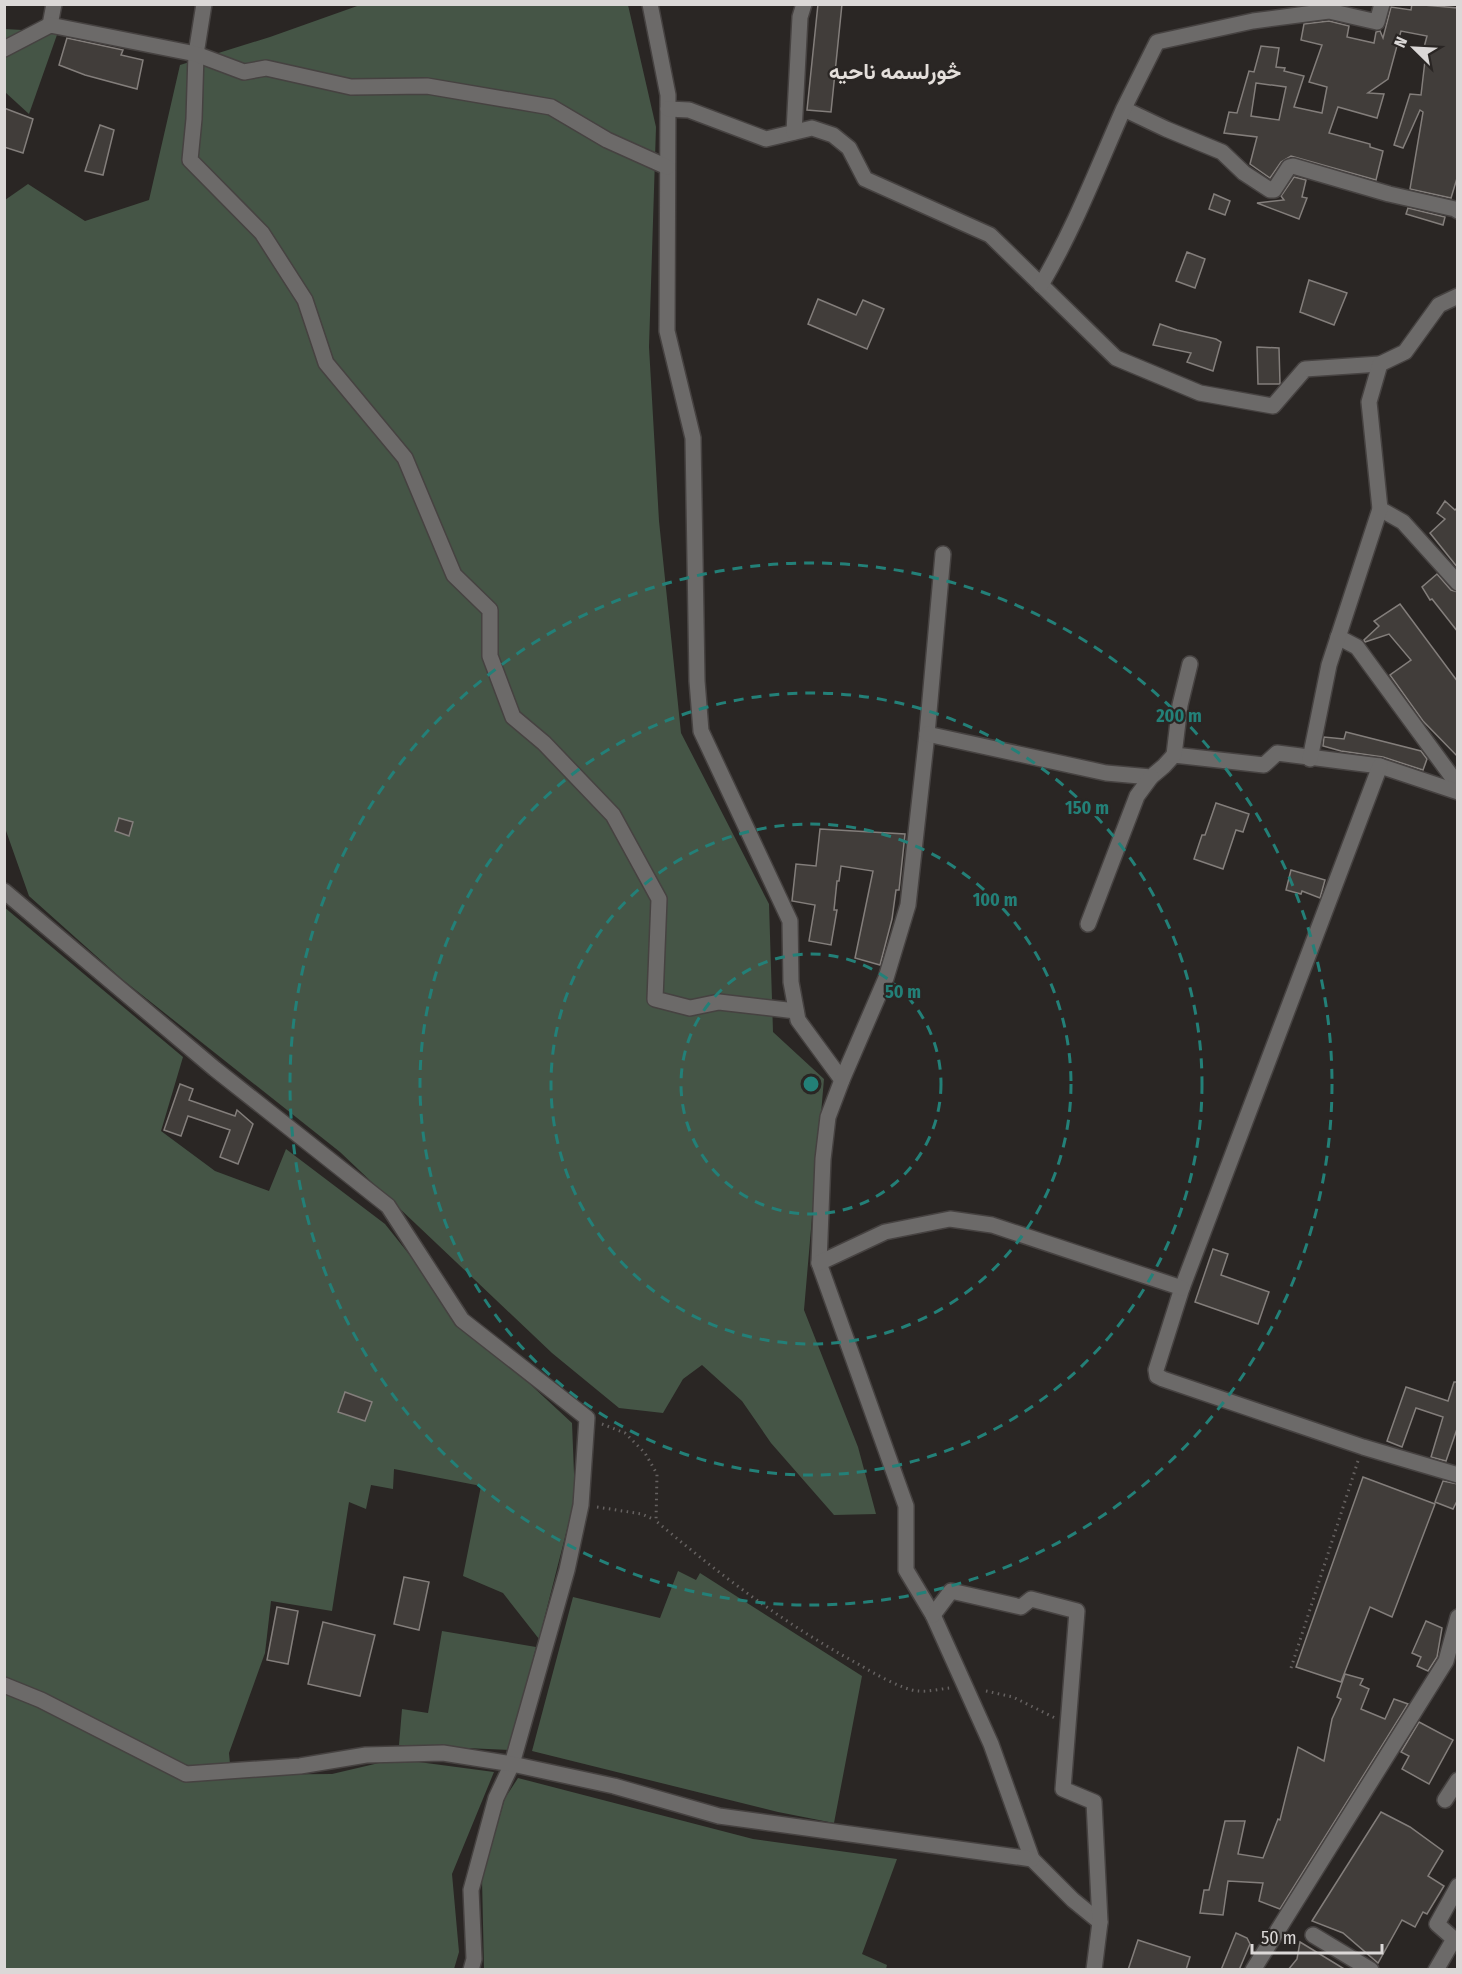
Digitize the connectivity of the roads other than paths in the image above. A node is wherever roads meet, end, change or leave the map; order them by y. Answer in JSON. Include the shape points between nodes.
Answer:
{"nodes":[{"id":1,"x":54,"y":4,"type":"edge"},
{"id":2,"x":204,"y":4,"type":"edge"},
{"id":3,"x":650,"y":4,"type":"edge"},
{"id":4,"x":804,"y":4,"type":"edge"},
{"id":5,"x":1382,"y":4,"type":"edge"},
{"id":6,"x":50,"y":25,"type":"junction"},
{"id":7,"x":4,"y":50,"type":"edge"},
{"id":8,"x":196,"y":54,"type":"junction"},
{"id":9,"x":668,"y":109,"type":"junction"},
{"id":10,"x":1124,"y":109,"type":"junction"},
{"id":11,"x":794,"y":132,"type":"junction"},
{"id":12,"x":667,"y":167,"type":"junction"},
{"id":13,"x":1458,"y":211,"type":"edge"},
{"id":14,"x":1041,"y":285,"type":"junction"},
{"id":15,"x":1458,"y":296,"type":"edge"},
{"id":16,"x":1380,"y":364,"type":"junction"},
{"id":17,"x":1380,"y":508,"type":"junction"},
{"id":18,"x":943,"y":554,"type":"dead end"},
{"id":19,"x":1458,"y":583,"type":"edge"},
{"id":20,"x":1338,"y":637,"type":"junction"},
{"id":21,"x":1190,"y":664,"type":"dead end"},
{"id":22,"x":927,"y":734,"type":"junction"},
{"id":23,"x":1174,"y":754,"type":"junction"},
{"id":24,"x":1310,"y":759,"type":"junction"},
{"id":25,"x":1380,"y":766,"type":"junction"},
{"id":26,"x":1151,"y":777,"type":"junction"},
{"id":27,"x":1458,"y":785,"type":"edge"},
{"id":28,"x":1458,"y":792,"type":"edge"},
{"id":29,"x":4,"y":891,"type":"edge"},
{"id":30,"x":1088,"y":924,"type":"dead end"},
{"id":31,"x":796,"y":1011,"type":"junction"},
{"id":32,"x":842,"y":1080,"type":"junction"},
{"id":33,"x":819,"y":1263,"type":"junction"},
{"id":34,"x":1182,"y":1288,"type":"junction"},
{"id":35,"x":1458,"y":1475,"type":"edge"},
{"id":36,"x":933,"y":1615,"type":"junction"},
{"id":37,"x":1458,"y":1617,"type":"edge"},
{"id":38,"x":4,"y":1685,"type":"edge"},
{"id":39,"x":512,"y":1764,"type":"junction"},
{"id":40,"x":1458,"y":1780,"type":"edge"},
{"id":41,"x":1446,"y":1800,"type":"dead end"},
{"id":42,"x":1032,"y":1859,"type":"junction"},
{"id":43,"x":1458,"y":1886,"type":"edge"},
{"id":44,"x":1100,"y":1922,"type":"junction"},
{"id":45,"x":1313,"y":1935,"type":"dead end"},
{"id":46,"x":1456,"y":1940,"type":"edge"},
{"id":47,"x":471,"y":1970,"type":"edge"},
{"id":48,"x":1094,"y":1970,"type":"edge"},
{"id":49,"x":1253,"y":1970,"type":"edge"},
{"id":50,"x":1371,"y":1970,"type":"edge"},
{"id":51,"x":1436,"y":1970,"type":"edge"}],
"edges":[{"from":1,"to":6,"type":"street"},
{"from":2,"to":8,"type":"street"},
{"from":3,"to":9,"type":"street"},
{"from":4,"to":11,"type":"street"},
{"from":5,"to":10,"type":"street","via":[[1377,22],[1329,11],[1253,21],[1157,42]]},
{"from":6,"to":7,"type":"street"},
{"from":6,"to":8,"type":"street"},
{"from":8,"to":12,"type":"street","via":[[244,72],[266,68],[351,87],[427,86],[551,108],[607,140]]},
{"from":8,"to":31,"type":"street","via":[[190,160],[262,233],[305,300],[326,363],[405,458],[454,575],[490,610],[490,656],[513,717],[614,815],[658,899],[655,999],[690,1008],[719,1002]]},
{"from":9,"to":11,"type":"street","via":[[688,110],[766,139]]},
{"from":9,"to":12,"type":"street"},
{"from":10,"to":13,"type":"street","via":[[1222,152],[1270,190],[1293,166]]},
{"from":10,"to":14,"type":"street","via":[[1086,199]]},
{"from":11,"to":14,"type":"street","via":[[812,128],[833,135],[849,148],[865,178],[990,235]]},
{"from":12,"to":31,"type":"street","via":[[668,331],[693,438],[701,731],[790,921],[791,982]]},
{"from":14,"to":16,"type":"street","via":[[1116,358],[1200,393],[1273,406],[1305,369]]},
{"from":15,"to":16,"type":"street","via":[[1439,305],[1405,352]]},
{"from":16,"to":17,"type":"street","via":[[1369,402]]},
{"from":17,"to":19,"type":"street","via":[[1403,522]]},
{"from":17,"to":20,"type":"street"},
{"from":18,"to":22,"type":"street"},
{"from":20,"to":24,"type":"street"},
{"from":20,"to":27,"type":"street","via":[[1357,647]]},
{"from":21,"to":23,"type":"street"},
{"from":22,"to":26,"type":"street","via":[[1106,773]]},
{"from":22,"to":32,"type":"street","via":[[908,905],[886,978]]},
{"from":23,"to":24,"type":"street","via":[[1264,765],[1277,753]]},
{"from":23,"to":26,"type":"street"},
{"from":24,"to":25,"type":"street"},
{"from":25,"to":28,"type":"street"},
{"from":25,"to":34,"type":"street"},
{"from":26,"to":30,"type":"street","via":[[1137,796]]},
{"from":29,"to":39,"type":"street","via":[[215,1069],[388,1206],[462,1320],[587,1418],[581,1504],[567,1570]]},
{"from":31,"to":32,"type":"street","via":[[798,1020]]},
{"from":32,"to":33,"type":"street","via":[[828,1116]]},
{"from":33,"to":34,"type":"street","via":[[885,1232],[950,1219],[992,1225]]},
{"from":33,"to":36,"type":"street","via":[[906,1506],[906,1570]]},
{"from":34,"to":35,"type":"street","via":[[1157,1376],[1363,1447]]},
{"from":36,"to":42,"type":"street","via":[[991,1744]]},
{"from":36,"to":44,"type":"street","via":[[951,1591],[1022,1607],[1030,1599],[1077,1611],[1063,1789],[1094,1802]]},
{"from":37,"to":49,"type":"street","via":[[1446,1661]]},
{"from":38,"to":39,"type":"street","via":[[186,1774],[300,1766],[366,1755],[443,1753]]},
{"from":39,"to":42,"type":"street","via":[[614,1786],[719,1816]]},
{"from":39,"to":47,"type":"street","via":[[496,1798],[471,1890]]},
{"from":40,"to":41,"type":"street"},
{"from":42,"to":44,"type":"street"},
{"from":43,"to":46,"type":"street","via":[[1437,1924]]},
{"from":44,"to":48,"type":"street"},
{"from":45,"to":50,"type":"street"},
{"from":46,"to":51,"type":"street"}]}
